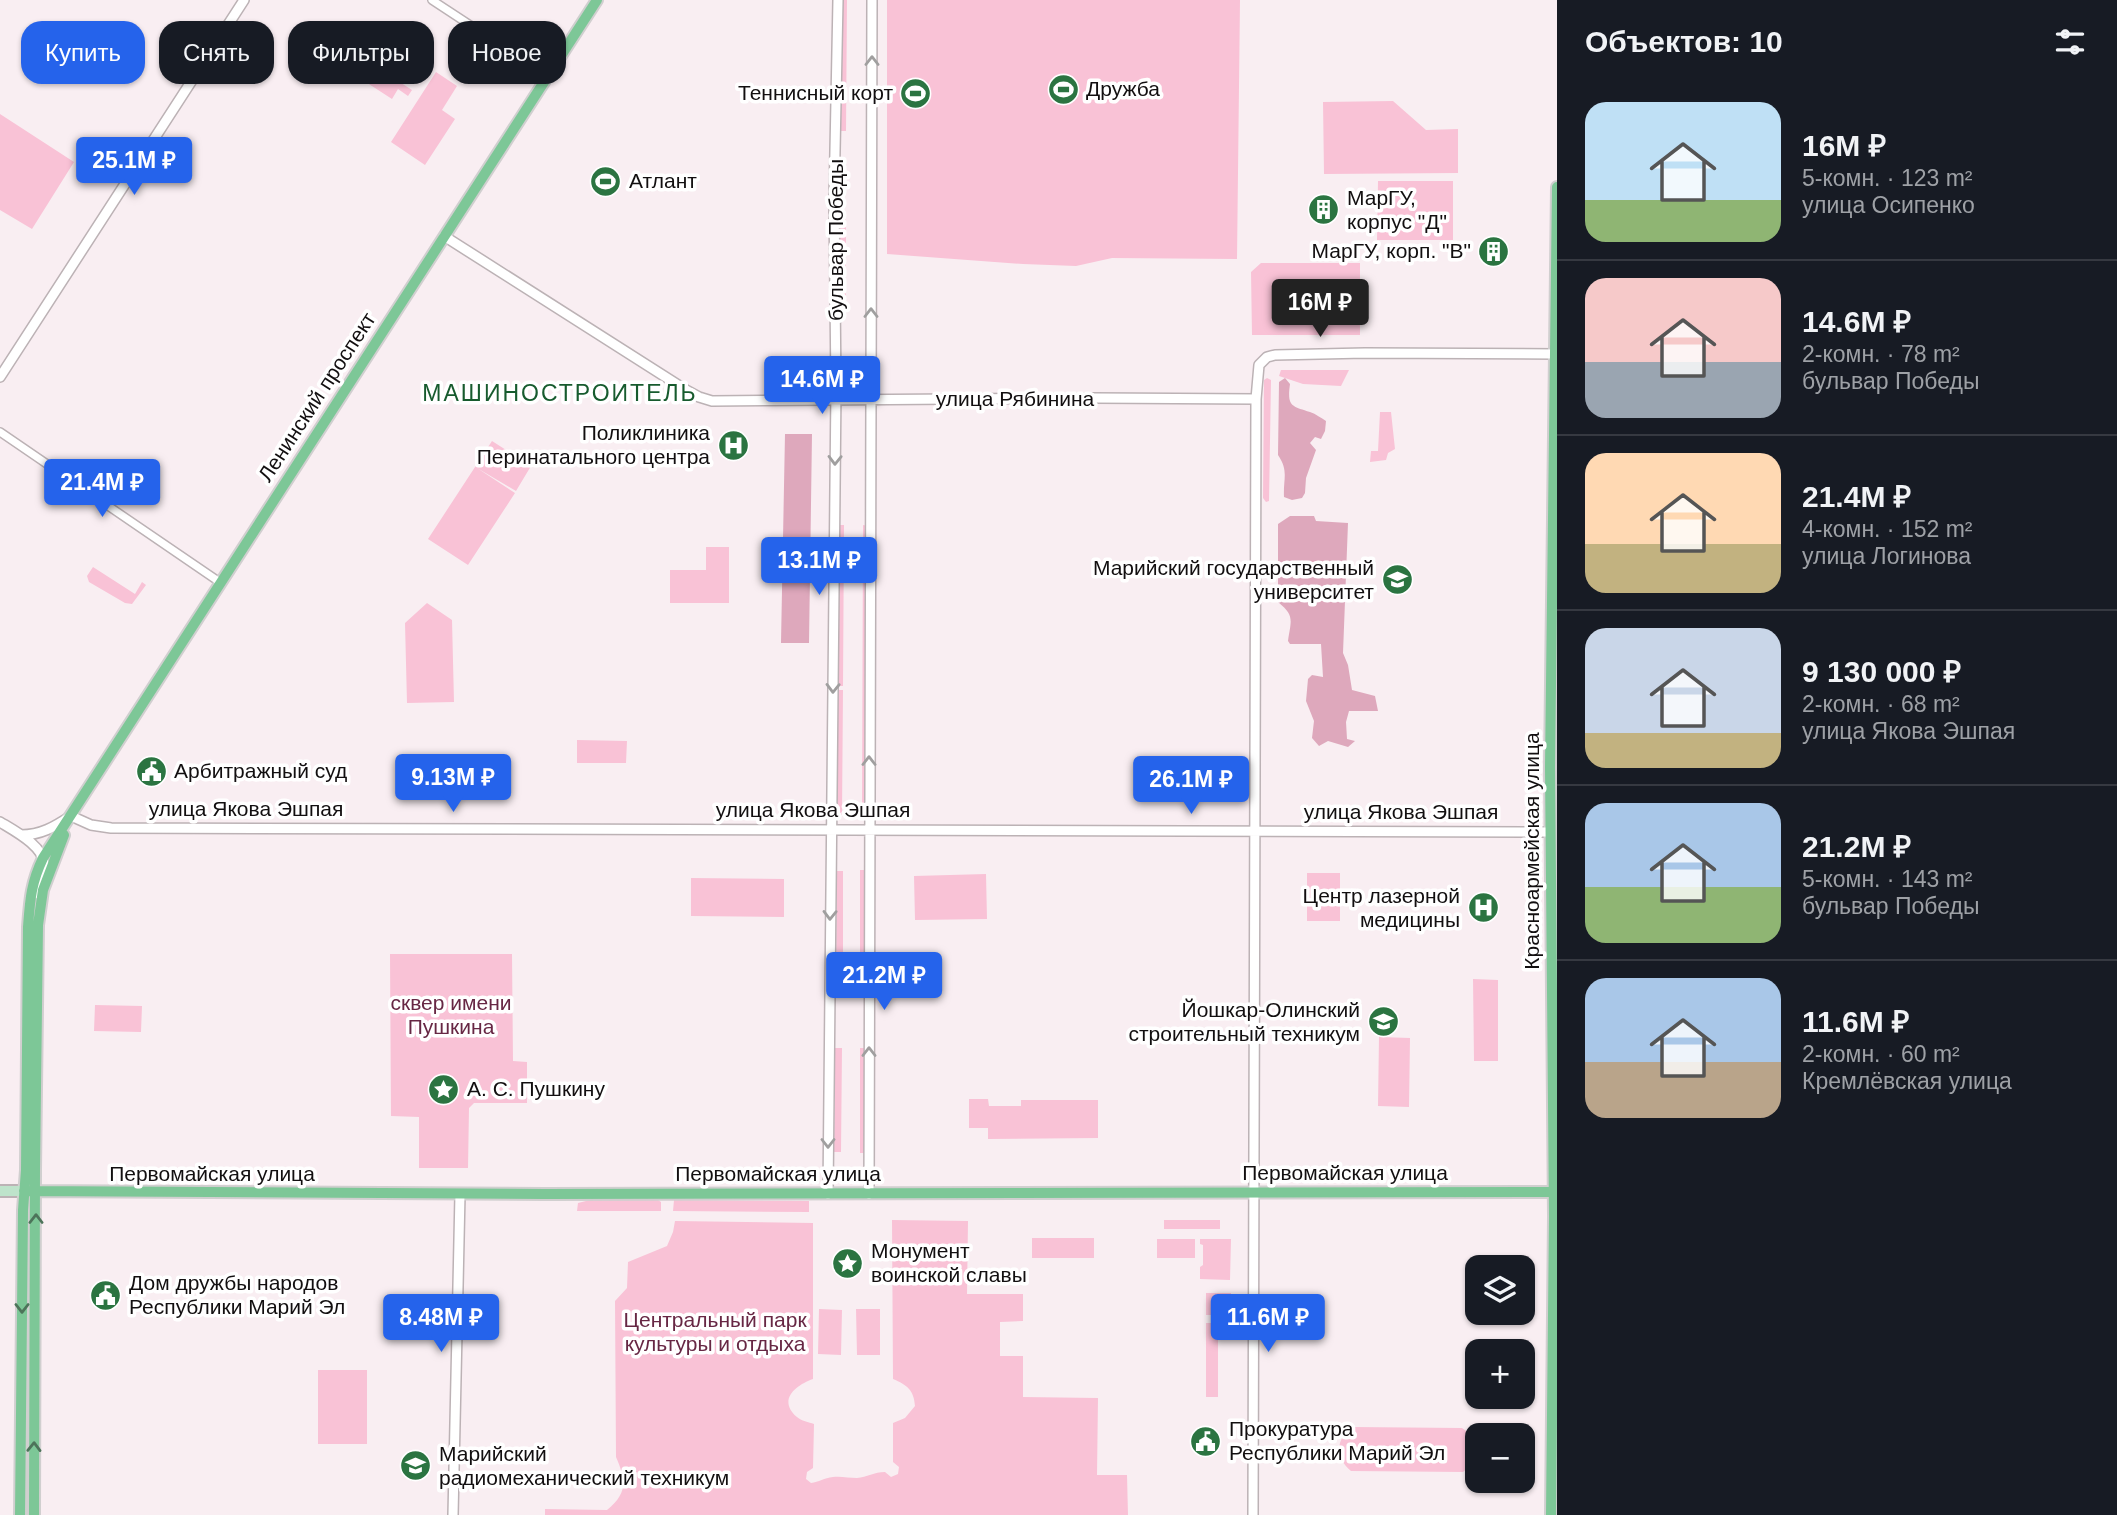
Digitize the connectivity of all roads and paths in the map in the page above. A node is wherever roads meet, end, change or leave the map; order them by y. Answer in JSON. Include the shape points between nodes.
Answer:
{"nodes":[{"id":1,"x":244,"y":0,"type":"edge"},
{"id":2,"x":432,"y":0,"type":"edge"},
{"id":3,"x":597,"y":0,"type":"edge"},
{"id":4,"x":838,"y":0,"type":"edge"},
{"id":5,"x":872,"y":0,"type":"edge"},
{"id":6,"x":464,"y":21,"type":"edge"},
{"id":7,"x":1557,"y":187,"type":"edge"},
{"id":8,"x":444,"y":236,"type":"junction"},
{"id":9,"x":1556,"y":354,"type":"edge"},
{"id":10,"x":0,"y":377,"type":"edge"},
{"id":11,"x":1256,"y":399,"type":"junction"},
{"id":12,"x":871,"y":400,"type":"junction"},
{"id":13,"x":836,"y":401,"type":"junction"},
{"id":14,"x":0,"y":432,"type":"edge"},
{"id":15,"x":221,"y":583,"type":"junction"},
{"id":16,"x":71,"y":816,"type":"junction"},
{"id":17,"x":0,"y":822,"type":"edge"},
{"id":18,"x":831,"y":829,"type":"junction"},
{"id":19,"x":869,"y":830,"type":"junction"},
{"id":20,"x":1255,"y":831,"type":"junction"},
{"id":21,"x":1554,"y":832,"type":"edge"},
{"id":22,"x":21,"y":835,"type":"junction"},
{"id":23,"x":43,"y":858,"type":"junction"},
{"id":24,"x":39,"y":906,"type":"junction"},
{"id":25,"x":0,"y":1191,"type":"edge"},
{"id":26,"x":30,"y":1191,"type":"junction"},
{"id":27,"x":1555,"y":1192,"type":"edge"},
{"id":28,"x":1254,"y":1193,"type":"junction"},
{"id":29,"x":460,"y":1194,"type":"junction"},
{"id":30,"x":828,"y":1194,"type":"junction"},
{"id":31,"x":869,"y":1194,"type":"junction"},
{"id":32,"x":20,"y":1515,"type":"edge"},
{"id":33,"x":34,"y":1515,"type":"edge"},
{"id":34,"x":453,"y":1515,"type":"edge"},
{"id":35,"x":1253,"y":1515,"type":"edge"},
{"id":36,"x":1551,"y":1515,"type":"edge"}],
"edges":[{"from":1,"to":10,"type":"street"},
{"from":2,"to":6,"type":"street"},
{"from":3,"to":8,"type":"main road","name":"Ленинский проспект"},
{"from":4,"to":13,"type":"street","name":"бульвар Победы"},
{"from":12,"to":5,"type":"street","name":"бульвар Победы","one_way":true},
{"from":7,"to":9,"type":"main road","name":"Красноармейская улица"},
{"from":8,"to":13,"type":"street","name":"улица Рябинина","via":[[699,397],[712,401]]},
{"from":8,"to":15,"type":"main road","name":"Ленинский проспект"},
{"from":9,"to":11,"type":"street","via":[[1275,355],[1259,365]]},
{"from":9,"to":21,"type":"main road","name":"Красноармейская улица"},
{"from":11,"to":12,"type":"street","name":"улица Рябинина"},
{"from":11,"to":20,"type":"street"},
{"from":12,"to":13,"type":"street","name":"улица Рябинина"},
{"from":19,"to":12,"type":"street","name":"бульвар Победы","one_way":true},
{"from":13,"to":18,"type":"street","name":"бульвар Победы","one_way":true},
{"from":14,"to":15,"type":"street"},
{"from":15,"to":16,"type":"main road","name":"Ленинский проспект"},
{"from":16,"to":18,"type":"street","name":"улица Якова Эшпая","via":[[111,828]]},
{"from":16,"to":22,"type":"street","via":[[47,831]]},
{"from":16,"to":23,"type":"main road","name":"Ленинский проспект"},
{"from":16,"to":24,"type":"main road","name":"Ленинский проспект"},
{"from":17,"to":22,"type":"street"},
{"from":18,"to":19,"type":"street","name":"улица Якова Эшпая"},
{"from":18,"to":30,"type":"street","name":"бульвар Победы","one_way":true},
{"from":19,"to":20,"type":"street","name":"улица Якова Эшпая"},
{"from":31,"to":19,"type":"street","name":"бульвар Победы","one_way":true},
{"from":20,"to":21,"type":"street","name":"улица Якова Эшпая"},
{"from":20,"to":28,"type":"street"},
{"from":21,"to":27,"type":"main road","name":"Красноармейская улица"},
{"from":22,"to":23,"type":"street"},
{"from":23,"to":24,"type":"street"},
{"from":23,"to":26,"type":"main road","name":"Ленинский проспект","via":[[30,904],[26,1170]]},
{"from":24,"to":26,"type":"main road","name":"Ленинский проспект"},
{"from":25,"to":26,"type":"main road","name":"Первомайская улица"},
{"from":26,"to":29,"type":"main road","name":"Первомайская улица"},
{"from":26,"to":32,"type":"main road","name":"Ленинский проспект","one_way":true,"via":[[23,1209]]},
{"from":33,"to":26,"type":"main road","name":"Ленинский проспект","one_way":true},
{"from":27,"to":28,"type":"main road","name":"Первомайская улица"},
{"from":27,"to":36,"type":"main road","name":"Красноармейская улица"},
{"from":28,"to":31,"type":"main road","name":"Первомайская улица"},
{"from":28,"to":35,"type":"street"},
{"from":29,"to":30,"type":"main road","name":"Первомайская улица"},
{"from":29,"to":34,"type":"street"},
{"from":30,"to":31,"type":"main road","name":"Первомайская улица"}]}
